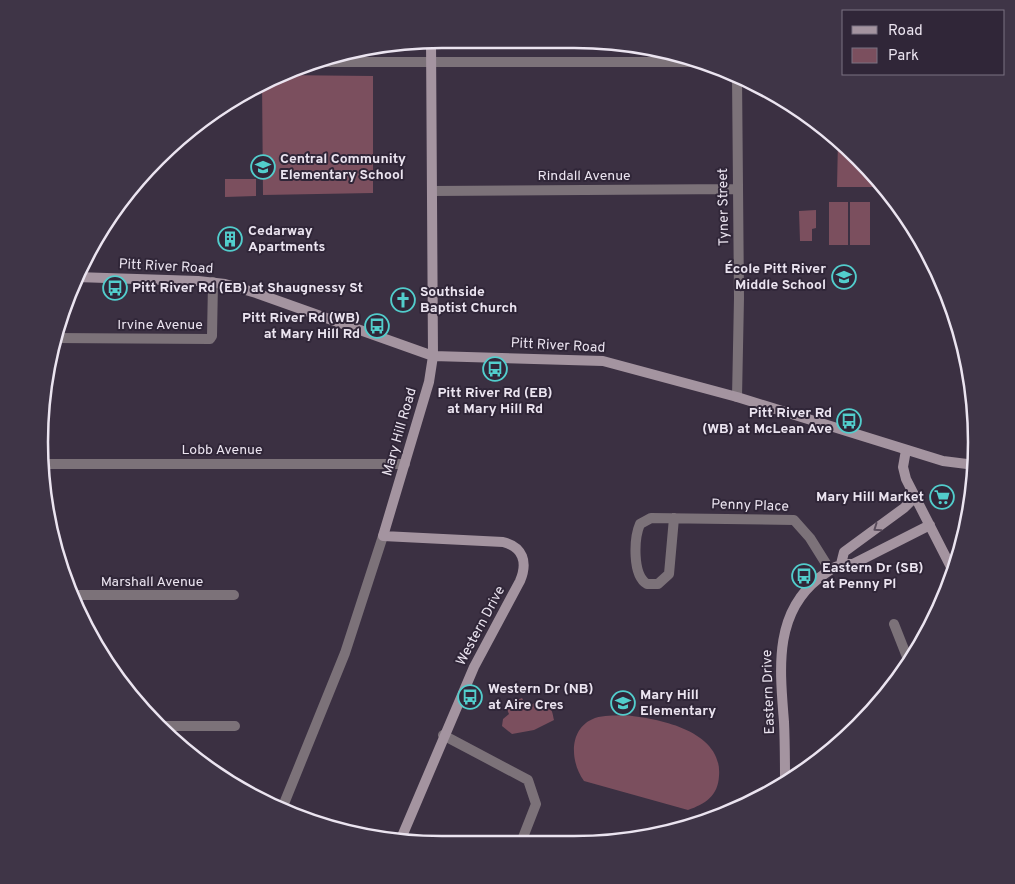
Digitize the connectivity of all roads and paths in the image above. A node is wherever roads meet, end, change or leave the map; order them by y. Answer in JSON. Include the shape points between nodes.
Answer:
{"nodes":[{"id":1,"x":431,"y":48,"type":"edge"},
{"id":2,"x":336,"y":62,"type":"edge"},
{"id":3,"x":431,"y":62,"type":"junction"},
{"id":4,"x":679,"y":62,"type":"edge"},
{"id":5,"x":737,"y":84,"type":"edge"},
{"id":6,"x":737,"y":189,"type":"junction"},
{"id":7,"x":432,"y":191,"type":"junction"},
{"id":8,"x":84,"y":276,"type":"edge"},
{"id":9,"x":213,"y":282,"type":"junction"},
{"id":10,"x":62,"y":338,"type":"edge"},
{"id":11,"x":433,"y":356,"type":"junction"},
{"id":12,"x":736,"y":397,"type":"junction"},
{"id":13,"x":906,"y":450,"type":"junction"},
{"id":14,"x":48,"y":464,"type":"edge"},
{"id":15,"x":405,"y":464,"type":"junction"},
{"id":16,"x":967,"y":464,"type":"edge"},
{"id":17,"x":915,"y":497,"type":"junction"},
{"id":18,"x":674,"y":518,"type":"junction"},
{"id":19,"x":930,"y":525,"type":"junction"},
{"id":20,"x":383,"y":536,"type":"junction"},
{"id":21,"x":949,"y":563,"type":"edge"},
{"id":22,"x":841,"y":564,"type":"junction"},
{"id":23,"x":830,"y":570,"type":"junction"},
{"id":24,"x":79,"y":595,"type":"edge"},
{"id":25,"x":234,"y":595,"type":"dead end"},
{"id":26,"x":894,"y":624,"type":"dead end"},
{"id":27,"x":906,"y":654,"type":"edge"},
{"id":28,"x":168,"y":726,"type":"edge"},
{"id":29,"x":235,"y":726,"type":"dead end"},
{"id":30,"x":443,"y":735,"type":"junction"},
{"id":31,"x":785,"y":775,"type":"edge"},
{"id":32,"x":284,"y":803,"type":"edge"},
{"id":33,"x":403,"y":834,"type":"edge"},
{"id":34,"x":524,"y":836,"type":"edge"}],
"edges":[{"from":1,"to":3,"type":"street","name":"Mary Hill Road"},
{"from":2,"to":3,"type":"street"},
{"from":3,"to":4,"type":"street"},
{"from":3,"to":7,"type":"street","name":"Mary Hill Road"},
{"from":5,"to":6,"type":"street","name":"Tyner Street"},
{"from":6,"to":7,"type":"street","name":"Rindall Avenue"},
{"from":6,"to":12,"type":"street","name":"Tyner Street"},
{"from":7,"to":11,"type":"street","name":"Mary Hill Road"},
{"from":8,"to":9,"type":"street","name":"Pitt River Road"},
{"from":9,"to":10,"type":"street","name":"Irvine Avenue","via":[[210,339]]},
{"from":9,"to":11,"type":"street","name":"Pitt River Road","via":[[256,293]]},
{"from":11,"to":12,"type":"street","name":"Pitt River Road","via":[[604,361]]},
{"from":11,"to":15,"type":"street","name":"Mary Hill Road","via":[[429,382]]},
{"from":12,"to":13,"type":"street","name":"Pitt River Road"},
{"from":13,"to":16,"type":"street","name":"Pitt River Road"},
{"from":13,"to":17,"type":"street","via":[[903,471]]},
{"from":14,"to":15,"type":"street","name":"Lobb Avenue"},
{"from":15,"to":20,"type":"street","name":"Mary Hill Road"},
{"from":17,"to":19,"type":"street"},
{"from":17,"to":22,"type":"street","name":"Eastern Drive","one_way":true,"via":[[844,552]]},
{"from":18,"to":18,"type":"street","name":"Penny Place","via":[[669,574],[658,584],[647,584],[640,578],[637,568],[638,529],[651,518]]},
{"from":18,"to":23,"type":"street","name":"Penny Place","via":[[794,520]]},
{"from":19,"to":21,"type":"street"},
{"from":19,"to":22,"type":"street","name":"Eastern Drive","via":[[853,564]]},
{"from":20,"to":30,"type":"street","name":"Western Drive","via":[[503,542],[518,549],[524,558],[520,580]]},
{"from":20,"to":32,"type":"street","name":"Mary Hill Road","via":[[345,653]]},
{"from":22,"to":23,"type":"street","name":"Eastern Drive"},
{"from":23,"to":31,"type":"street","name":"Eastern Drive","via":[[796,602],[782,636]]},
{"from":24,"to":25,"type":"street","name":"Marshall Avenue"},
{"from":26,"to":27,"type":"street"},
{"from":28,"to":29,"type":"street"},
{"from":30,"to":33,"type":"street","name":"Western Drive"},
{"from":30,"to":34,"type":"street","via":[[528,780],[536,804]]}]}
